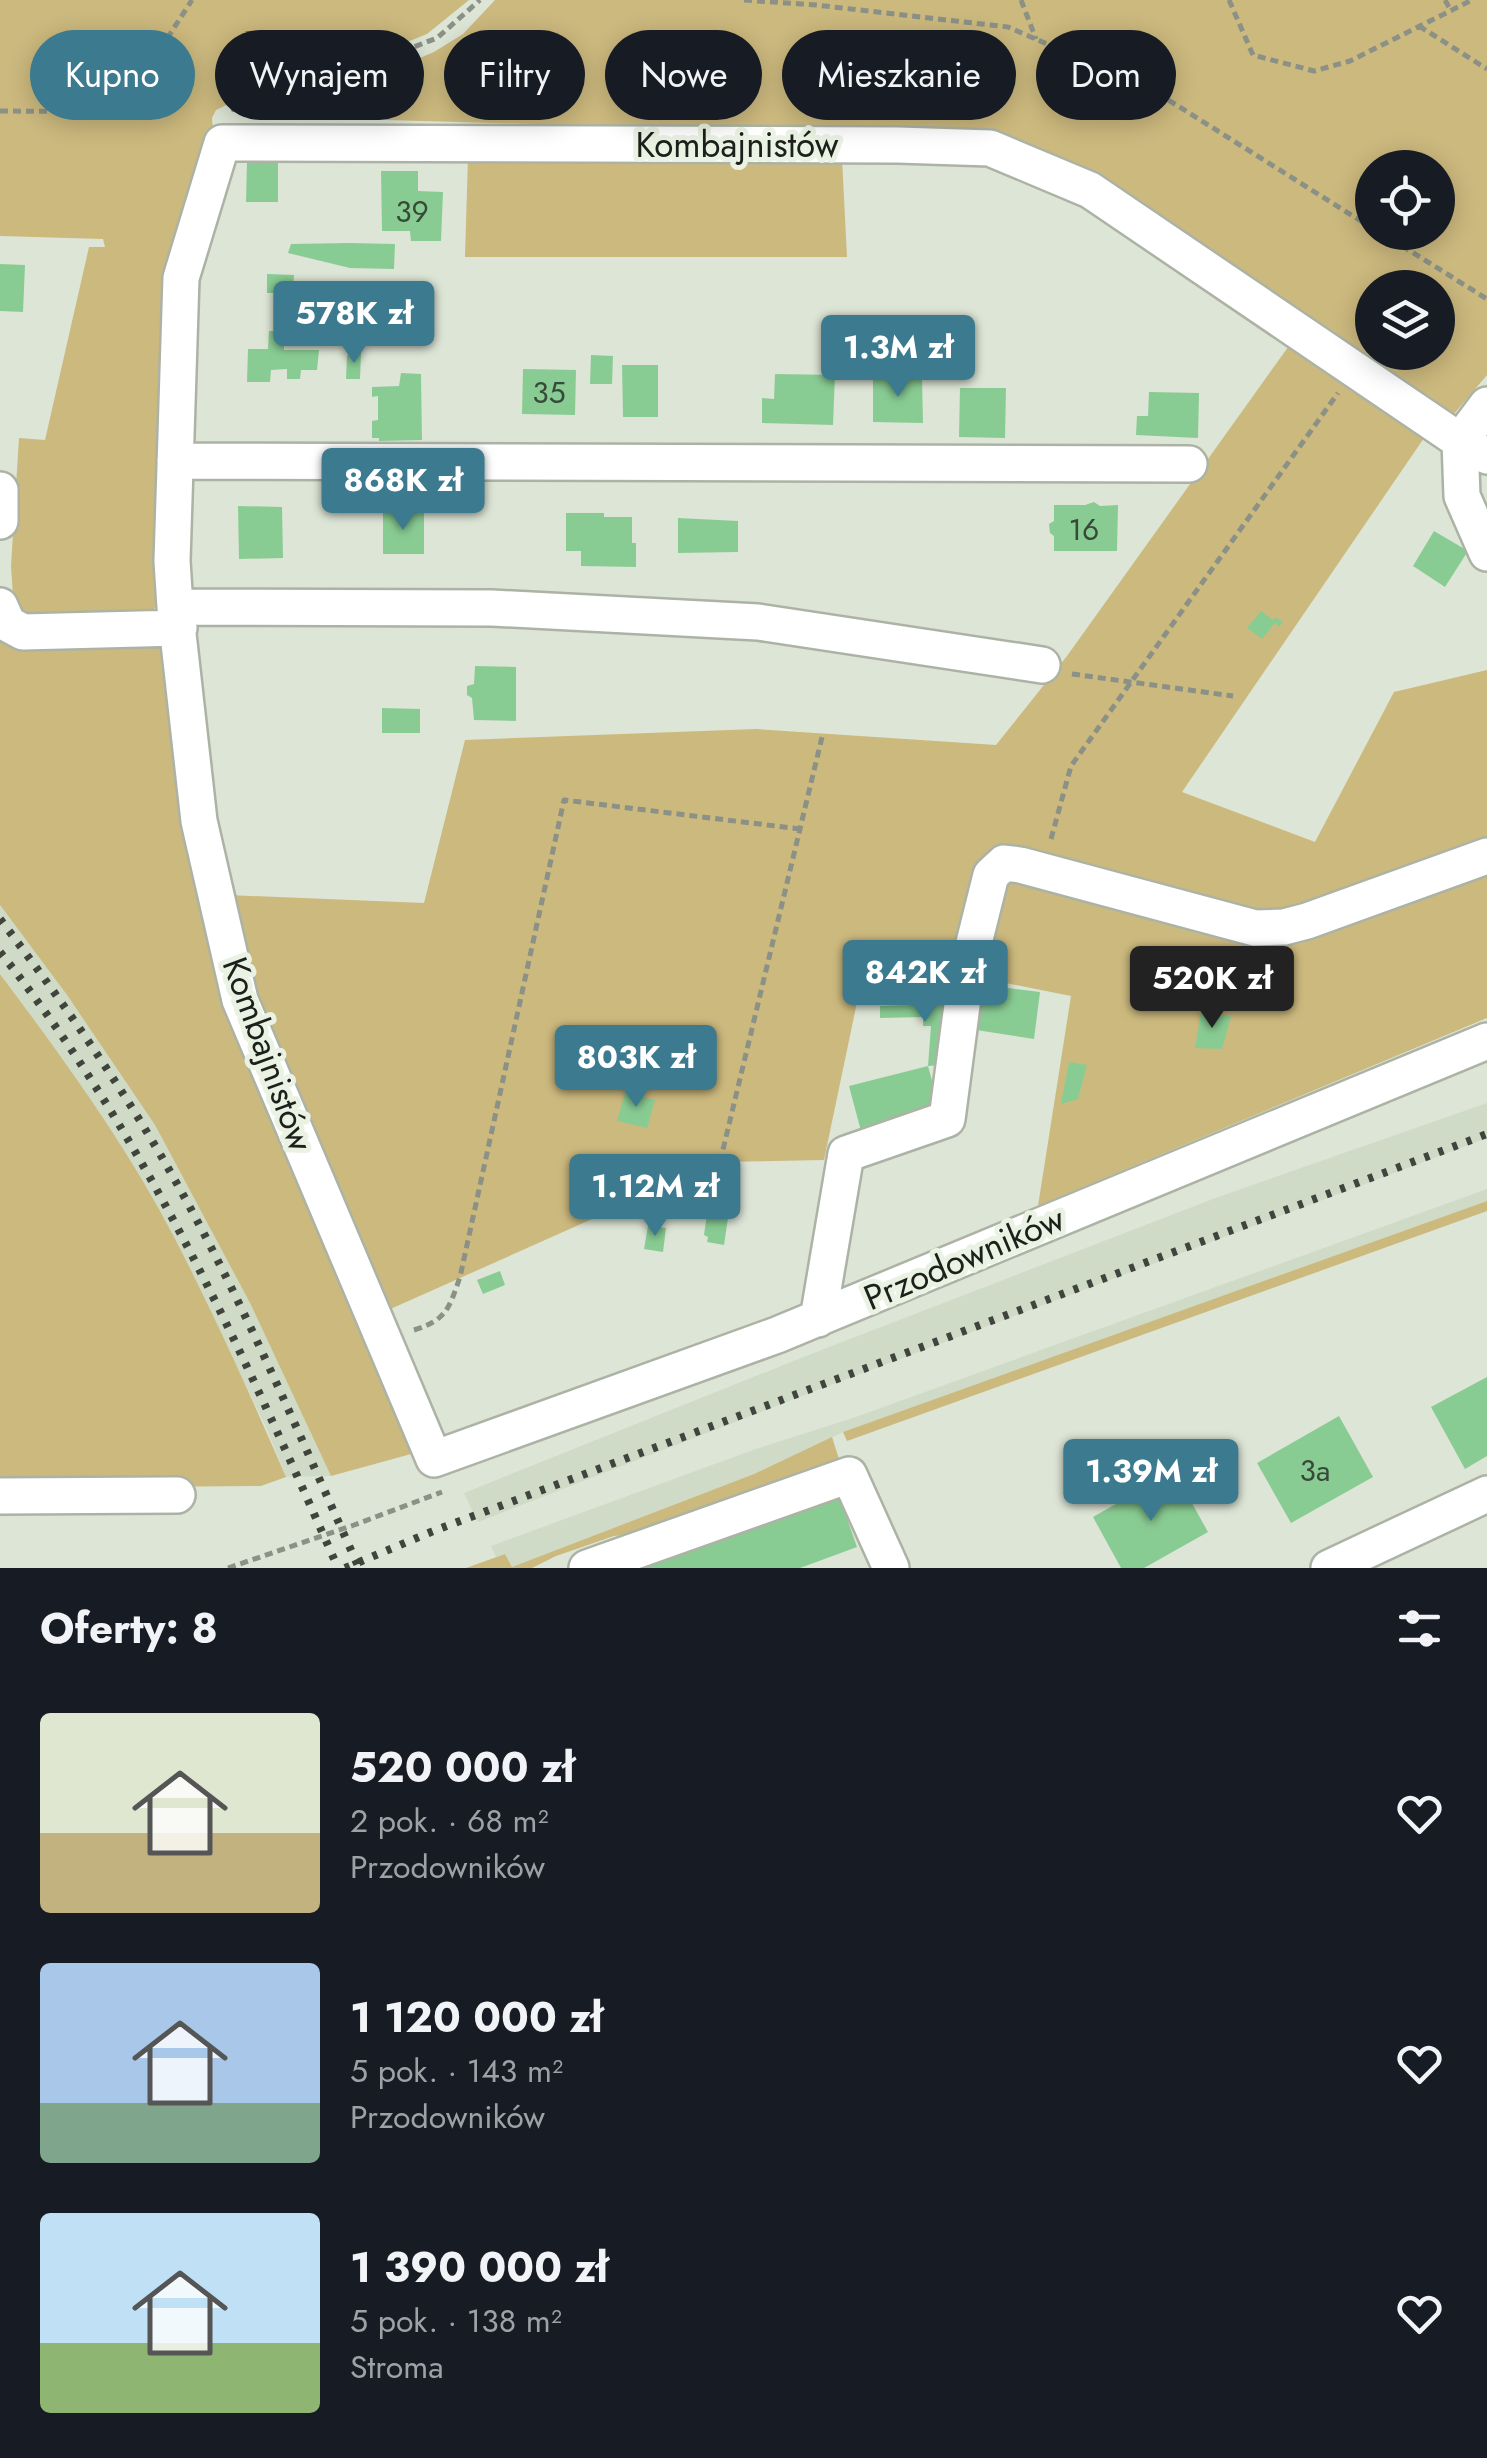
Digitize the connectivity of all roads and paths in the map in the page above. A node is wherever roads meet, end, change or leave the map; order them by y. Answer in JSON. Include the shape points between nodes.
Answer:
{"nodes":[{"id":1,"x":192,"y":0,"type":"edge"},
{"id":2,"x":480,"y":0,"type":"edge"},
{"id":3,"x":744,"y":0,"type":"edge"},
{"id":4,"x":1020,"y":0,"type":"edge"},
{"id":5,"x":1229,"y":0,"type":"edge"},
{"id":6,"x":1445,"y":0,"type":"edge"},
{"id":7,"x":1472,"y":0,"type":"edge"},
{"id":8,"x":815,"y":3,"type":"edge"},
{"id":9,"x":1450,"y":11,"type":"junction"},
{"id":10,"x":1419,"y":26,"type":"junction"},
{"id":11,"x":1036,"y":39,"type":"joint"},
{"id":12,"x":1487,"y":69,"type":"edge"},
{"id":13,"x":1176,"y":104,"type":"edge"},
{"id":14,"x":0,"y":111,"type":"edge"},
{"id":15,"x":222,"y":143,"type":"junction"},
{"id":16,"x":1355,"y":217,"type":"edge"},
{"id":17,"x":1408,"y":250,"type":"edge"},
{"id":18,"x":1487,"y":300,"type":"edge"},
{"id":19,"x":1354,"y":370,"type":"junction"},
{"id":20,"x":1487,"y":405,"type":"edge"},
{"id":21,"x":1473,"y":449,"type":"edge"},
{"id":22,"x":175,"y":462,"type":"junction"},
{"id":23,"x":1189,"y":464,"type":"dead end"},
{"id":24,"x":0,"y":490,"type":"edge"},
{"id":25,"x":0,"y":521,"type":"edge"},
{"id":26,"x":1487,"y":554,"type":"edge"},
{"id":27,"x":0,"y":606,"type":"edge"},
{"id":28,"x":177,"y":618,"type":"junction"},
{"id":29,"x":1042,"y":665,"type":"joint"},
{"id":30,"x":1132,"y":681,"type":"junction"},
{"id":31,"x":1232,"y":696,"type":"dead end"},
{"id":32,"x":822,"y":733,"type":"dead end"},
{"id":33,"x":800,"y":828,"type":"junction"},
{"id":34,"x":1487,"y":856,"type":"edge"},
{"id":35,"x":1042,"y":871,"type":"junction"},
{"id":36,"x":1487,"y":1041,"type":"edge"},
{"id":37,"x":720,"y":1162,"type":"dead end"},
{"id":38,"x":818,"y":1319,"type":"junction"},
{"id":39,"x":384,"y":1340,"type":"junction"},
{"id":40,"x":440,"y":1474,"type":"junction"},
{"id":41,"x":1487,"y":1494,"type":"edge"},
{"id":42,"x":177,"y":1495,"type":"dead end"},
{"id":43,"x":0,"y":1496,"type":"edge"},
{"id":44,"x":881,"y":1565,"type":"edge"},
{"id":45,"x":228,"y":1568,"type":"edge"},
{"id":46,"x":587,"y":1568,"type":"edge"},
{"id":47,"x":1329,"y":1568,"type":"edge"}],
"edges":[{"from":1,"to":14,"type":"path","via":[[170,34],[144,112]]},
{"from":2,"to":15,"type":"path","via":[[437,38],[336,77],[270,92],[216,118]]},
{"from":3,"to":8,"type":"path"},
{"from":4,"to":11,"type":"path"},
{"from":5,"to":10,"type":"path","via":[[1253,54],[1314,71]]},
{"from":6,"to":9,"type":"path"},
{"from":7,"to":9,"type":"path"},
{"from":8,"to":11,"type":"path","via":[[1008,27]]},
{"from":9,"to":10,"type":"path"},
{"from":10,"to":12,"type":"path"},
{"from":13,"to":16,"type":"path"},
{"from":15,"to":19,"type":"street","name":"Kombajnistów","via":[[990,148],[1090,190]]},
{"from":15,"to":22,"type":"street","name":"Kombajnistów","via":[[181,278]]},
{"from":17,"to":18,"type":"path"},
{"from":19,"to":21,"type":"street","name":"Kombajnistów"},
{"from":19,"to":30,"type":"path"},
{"from":20,"to":21,"type":"street"},
{"from":21,"to":26,"type":"street","via":[[1462,496]]},
{"from":22,"to":23,"type":"street"},
{"from":22,"to":28,"type":"street","name":"Kombajnistów"},
{"from":24,"to":25,"type":"street"},
{"from":27,"to":28,"type":"street","via":[[8,624],[23,632]]},
{"from":28,"to":29,"type":"street","via":[[492,608],[758,622]]},
{"from":28,"to":39,"type":"street","name":"Kombajnistów","via":[[199,821],[240,1000]]},
{"from":29,"to":30,"type":"path"},
{"from":30,"to":31,"type":"path"},
{"from":30,"to":35,"type":"path","via":[[1071,766]]},
{"from":32,"to":33,"type":"path"},
{"from":33,"to":37,"type":"path"},
{"from":33,"to":39,"type":"path","via":[[564,800],[460,1278],[448,1312],[434,1324]]},
{"from":34,"to":35,"type":"street","via":[[1307,921],[1255,928]]},
{"from":35,"to":38,"type":"street","via":[[1004,863],[991,874],[966,975],[947,1120],[846,1154]]},
{"from":36,"to":38,"type":"street","name":"Przodowników"},
{"from":38,"to":40,"type":"street","name":"Przodowników"},
{"from":39,"to":40,"type":"street","name":"Kombajnistów"},
{"from":40,"to":45,"type":"path","via":[[354,1525]]},
{"from":41,"to":47,"type":"street"},
{"from":42,"to":43,"type":"street"},
{"from":44,"to":46,"type":"street","via":[[849,1475]]}]}
